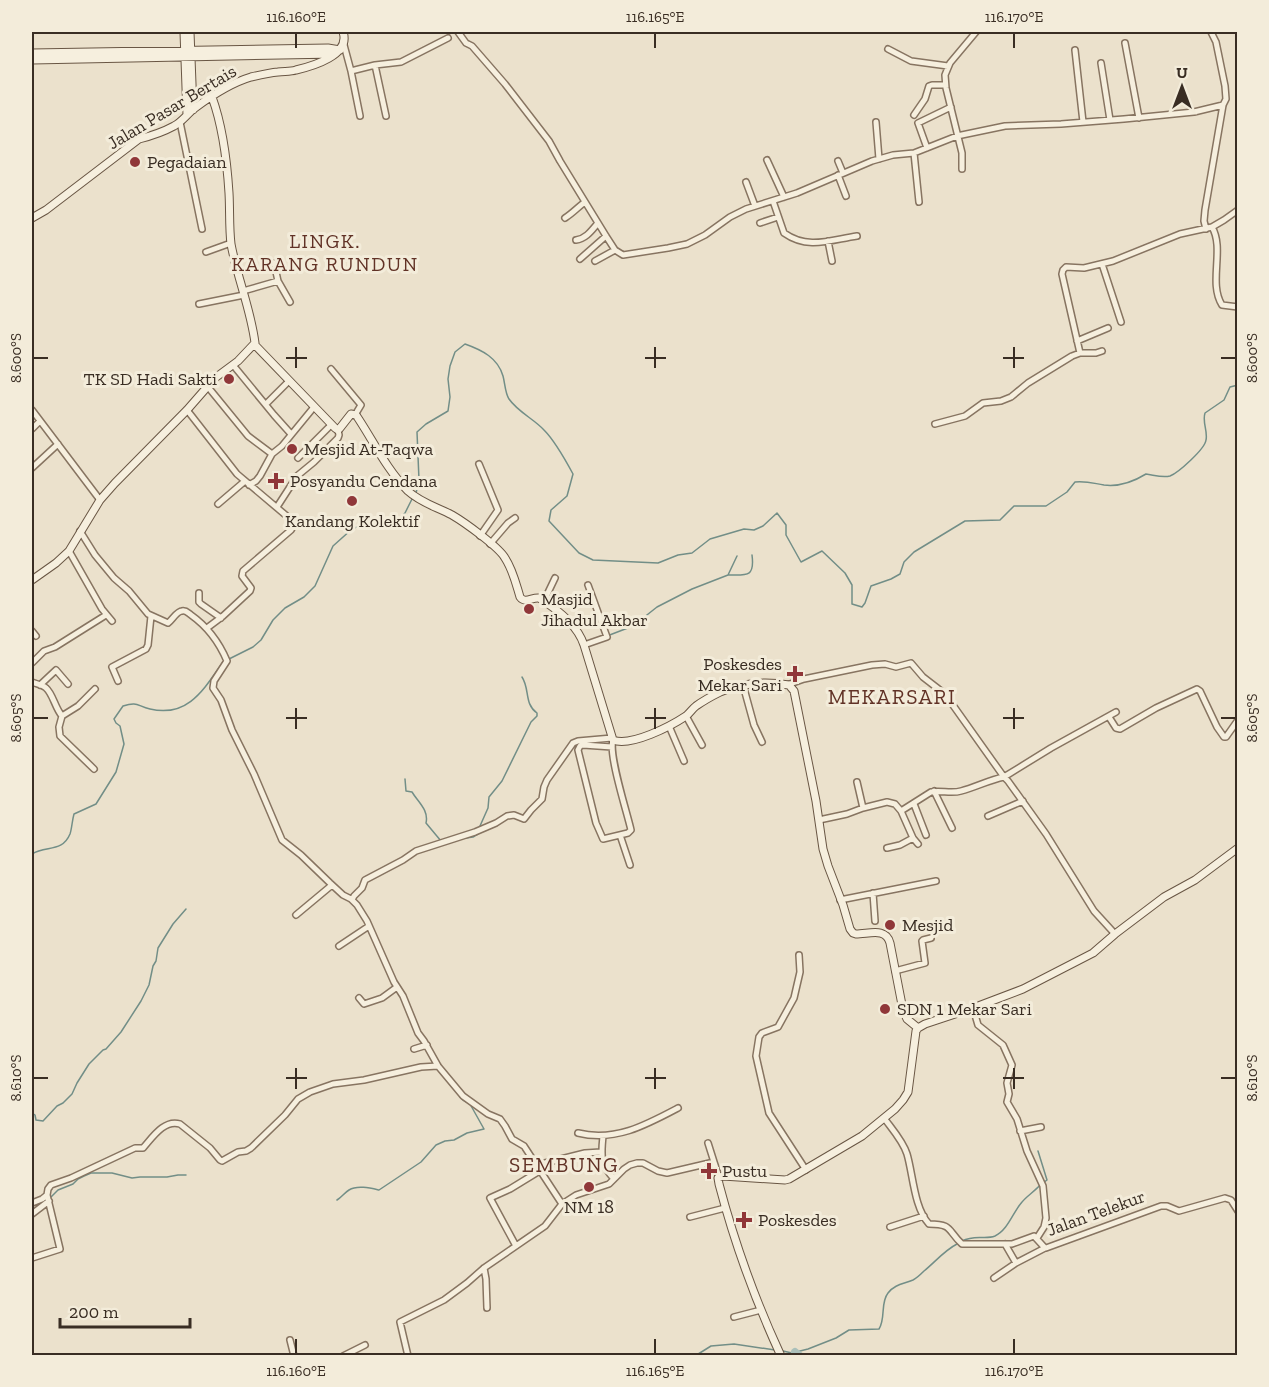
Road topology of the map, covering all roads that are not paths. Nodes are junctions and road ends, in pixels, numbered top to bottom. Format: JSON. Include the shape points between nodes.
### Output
{"nodes":[{"id":1,"x":184,"y":32,"type":"edge"},
{"id":2,"x":190,"y":32,"type":"edge"},
{"id":3,"x":344,"y":32,"type":"edge"},
{"id":4,"x":458,"y":32,"type":"edge"},
{"id":5,"x":976,"y":32,"type":"edge"},
{"id":6,"x":1211,"y":32,"type":"edge"},
{"id":7,"x":448,"y":38,"type":"dead end"},
{"id":8,"x":1125,"y":44,"type":"dead end"},
{"id":9,"x":888,"y":49,"type":"dead end"},
{"id":10,"x":340,"y":50,"type":"junction"},
{"id":11,"x":1076,"y":50,"type":"dead end"},
{"id":12,"x":32,"y":53,"type":"edge"},
{"id":13,"x":187,"y":54,"type":"junction"},
{"id":14,"x":32,"y":60,"type":"edge"},
{"id":15,"x":1101,"y":63,"type":"dead end"},
{"id":16,"x":375,"y":65,"type":"junction"},
{"id":17,"x":948,"y":66,"type":"junction"},
{"id":18,"x":351,"y":71,"type":"junction"},
{"id":19,"x":945,"y":85,"type":"junction"},
{"id":20,"x":212,"y":97,"type":"junction"},
{"id":21,"x":1223,"y":105,"type":"junction"},
{"id":22,"x":951,"y":107,"type":"junction"},
{"id":23,"x":190,"y":112,"type":"junction"},
{"id":24,"x":360,"y":116,"type":"dead end"},
{"id":25,"x":386,"y":116,"type":"dead end"},
{"id":26,"x":914,"y":116,"type":"dead end"},
{"id":27,"x":1139,"y":118,"type":"junction"},
{"id":28,"x":1110,"y":120,"type":"junction"},
{"id":29,"x":180,"y":122,"type":"junction"},
{"id":30,"x":876,"y":122,"type":"dead end"},
{"id":31,"x":1083,"y":122,"type":"junction"},
{"id":32,"x":957,"y":136,"type":"junction"},
{"id":33,"x":927,"y":148,"type":"junction"},
{"id":34,"x":915,"y":153,"type":"junction"},
{"id":35,"x":879,"y":159,"type":"junction"},
{"id":36,"x":767,"y":160,"type":"dead end"},
{"id":37,"x":838,"y":161,"type":"dead end"},
{"id":38,"x":962,"y":169,"type":"dead end"},
{"id":39,"x":840,"y":174,"type":"junction"},
{"id":40,"x":746,"y":182,"type":"dead end"},
{"id":41,"x":846,"y":196,"type":"dead end"},
{"id":42,"x":784,"y":197,"type":"junction"},
{"id":43,"x":773,"y":201,"type":"junction"},
{"id":44,"x":585,"y":202,"type":"junction"},
{"id":45,"x":919,"y":202,"type":"dead end"},
{"id":46,"x":755,"y":206,"type":"junction"},
{"id":47,"x":1238,"y":210,"type":"edge"},
{"id":48,"x":778,"y":217,"type":"junction"},
{"id":49,"x":32,"y":218,"type":"edge"},
{"id":50,"x":565,"y":218,"type":"dead end"},
{"id":51,"x":598,"y":223,"type":"junction"},
{"id":52,"x":760,"y":223,"type":"dead end"},
{"id":53,"x":1209,"y":228,"type":"junction"},
{"id":54,"x":202,"y":229,"type":"dead end"},
{"id":55,"x":606,"y":236,"type":"junction"},
{"id":56,"x":857,"y":236,"type":"dead end"},
{"id":57,"x":576,"y":240,"type":"dead end"},
{"id":58,"x":828,"y":241,"type":"junction"},
{"id":59,"x":231,"y":243,"type":"junction"},
{"id":60,"x":615,"y":250,"type":"junction"},
{"id":61,"x":206,"y":252,"type":"dead end"},
{"id":62,"x":580,"y":259,"type":"dead end"},
{"id":63,"x":595,"y":261,"type":"dead end"},
{"id":64,"x":832,"y":261,"type":"dead end"},
{"id":65,"x":274,"y":263,"type":"dead end"},
{"id":66,"x":1101,"y":264,"type":"junction"},
{"id":67,"x":278,"y":281,"type":"junction"},
{"id":68,"x":243,"y":293,"type":"junction"},
{"id":69,"x":290,"y":302,"type":"dead end"},
{"id":70,"x":199,"y":304,"type":"dead end"},
{"id":71,"x":1238,"y":307,"type":"edge"},
{"id":72,"x":1121,"y":322,"type":"dead end"},
{"id":73,"x":1108,"y":328,"type":"dead end"},
{"id":74,"x":1077,"y":342,"type":"junction"},
{"id":75,"x":254,"y":344,"type":"junction"},
{"id":76,"x":1102,"y":351,"type":"dead end"},
{"id":77,"x":1080,"y":353,"type":"junction"},
{"id":78,"x":233,"y":365,"type":"junction"},
{"id":79,"x":332,"y":369,"type":"dead end"},
{"id":80,"x":289,"y":381,"type":"junction"},
{"id":81,"x":208,"y":387,"type":"junction"},
{"id":82,"x":266,"y":404,"type":"junction"},
{"id":83,"x":314,"y":407,"type":"junction"},
{"id":84,"x":32,"y":410,"type":"edge"},
{"id":85,"x":187,"y":410,"type":"junction"},
{"id":86,"x":356,"y":414,"type":"junction"},
{"id":87,"x":40,"y":421,"type":"junction"},
{"id":88,"x":935,"y":424,"type":"dead end"},
{"id":89,"x":335,"y":428,"type":"junction"},
{"id":90,"x":32,"y":429,"type":"edge"},
{"id":91,"x":291,"y":434,"type":"junction"},
{"id":92,"x":58,"y":444,"type":"junction"},
{"id":93,"x":272,"y":454,"type":"junction"},
{"id":94,"x":298,"y":458,"type":"dead end"},
{"id":95,"x":479,"y":464,"type":"dead end"},
{"id":96,"x":32,"y":468,"type":"edge"},
{"id":97,"x":247,"y":483,"type":"junction"},
{"id":98,"x":100,"y":500,"type":"junction"},
{"id":99,"x":218,"y":504,"type":"dead end"},
{"id":100,"x":277,"y":507,"type":"junction"},
{"id":101,"x":515,"y":518,"type":"dead end"},
{"id":102,"x":80,"y":531,"type":"junction"},
{"id":103,"x":480,"y":536,"type":"junction"},
{"id":104,"x":490,"y":544,"type":"junction"},
{"id":105,"x":69,"y":551,"type":"junction"},
{"id":106,"x":555,"y":578,"type":"dead end"},
{"id":107,"x":32,"y":580,"type":"edge"},
{"id":108,"x":588,"y":585,"type":"dead end"},
{"id":109,"x":199,"y":593,"type":"dead end"},
{"id":110,"x":544,"y":601,"type":"junction"},
{"id":111,"x":106,"y":615,"type":"junction"},
{"id":112,"x":150,"y":616,"type":"junction"},
{"id":113,"x":221,"y":618,"type":"junction"},
{"id":114,"x":112,"y":621,"type":"dead end"},
{"id":115,"x":207,"y":628,"type":"junction"},
{"id":116,"x":584,"y":645,"type":"junction"},
{"id":117,"x":32,"y":663,"type":"edge"},
{"id":118,"x":59,"y":664,"type":"dead end"},
{"id":119,"x":56,"y":670,"type":"junction"},
{"id":120,"x":118,"y":681,"type":"dead end"},
{"id":121,"x":32,"y":682,"type":"edge"},
{"id":122,"x":68,"y":684,"type":"dead end"},
{"id":123,"x":40,"y":685,"type":"junction"},
{"id":124,"x":787,"y":685,"type":"junction"},
{"id":125,"x":743,"y":686,"type":"junction"},
{"id":126,"x":95,"y":689,"type":"dead end"},
{"id":127,"x":1116,"y":712,"type":"dead end"},
{"id":128,"x":62,"y":716,"type":"junction"},
{"id":129,"x":686,"y":716,"type":"junction"},
{"id":130,"x":1109,"y":717,"type":"junction"},
{"id":131,"x":1238,"y":720,"type":"edge"},
{"id":132,"x":669,"y":726,"type":"junction"},
{"id":133,"x":612,"y":742,"type":"junction"},
{"id":134,"x":762,"y":742,"type":"dead end"},
{"id":135,"x":702,"y":745,"type":"dead end"},
{"id":136,"x":684,"y":761,"type":"dead end"},
{"id":137,"x":94,"y":769,"type":"dead end"},
{"id":138,"x":1004,"y":777,"type":"junction"},
{"id":139,"x":857,"y":782,"type":"dead end"},
{"id":140,"x":934,"y":791,"type":"junction"},
{"id":141,"x":1023,"y":801,"type":"junction"},
{"id":142,"x":914,"y":804,"type":"junction"},
{"id":143,"x":863,"y":808,"type":"junction"},
{"id":144,"x":901,"y":811,"type":"junction"},
{"id":145,"x":988,"y":816,"type":"dead end"},
{"id":146,"x":819,"y":820,"type":"junction"},
{"id":147,"x":952,"y":828,"type":"dead end"},
{"id":148,"x":620,"y":835,"type":"junction"},
{"id":149,"x":926,"y":835,"type":"dead end"},
{"id":150,"x":913,"y":838,"type":"junction"},
{"id":151,"x":918,"y":844,"type":"dead end"},
{"id":152,"x":887,"y":848,"type":"dead end"},
{"id":153,"x":1238,"y":848,"type":"edge"},
{"id":154,"x":630,"y":865,"type":"dead end"},
{"id":155,"x":936,"y":881,"type":"dead end"},
{"id":156,"x":332,"y":885,"type":"junction"},
{"id":157,"x":873,"y":893,"type":"junction"},
{"id":158,"x":352,"y":900,"type":"junction"},
{"id":159,"x":840,"y":900,"type":"junction"},
{"id":160,"x":296,"y":915,"type":"dead end"},
{"id":161,"x":875,"y":921,"type":"dead end"},
{"id":162,"x":369,"y":926,"type":"junction"},
{"id":163,"x":1114,"y":934,"type":"junction"},
{"id":164,"x":931,"y":938,"type":"dead end"},
{"id":165,"x":339,"y":946,"type":"dead end"},
{"id":166,"x":799,"y":955,"type":"dead end"},
{"id":167,"x":896,"y":971,"type":"junction"},
{"id":168,"x":398,"y":987,"type":"junction"},
{"id":169,"x":359,"y":998,"type":"dead end"},
{"id":170,"x":974,"y":1008,"type":"junction"},
{"id":171,"x":918,"y":1028,"type":"junction"},
{"id":172,"x":427,"y":1045,"type":"junction"},
{"id":173,"x":414,"y":1049,"type":"dead end"},
{"id":174,"x":438,"y":1066,"type":"junction"},
{"id":175,"x":678,"y":1108,"type":"dead end"},
{"id":176,"x":884,"y":1118,"type":"junction"},
{"id":177,"x":1041,"y":1127,"type":"dead end"},
{"id":178,"x":1020,"y":1131,"type":"junction"},
{"id":179,"x":578,"y":1133,"type":"dead end"},
{"id":180,"x":603,"y":1136,"type":"junction"},
{"id":181,"x":708,"y":1143,"type":"dead end"},
{"id":182,"x":601,"y":1152,"type":"junction"},
{"id":183,"x":714,"y":1162,"type":"junction"},
{"id":184,"x":539,"y":1167,"type":"junction"},
{"id":185,"x":806,"y":1170,"type":"junction"},
{"id":186,"x":719,"y":1177,"type":"junction"},
{"id":187,"x":614,"y":1179,"type":"junction"},
{"id":188,"x":48,"y":1198,"type":"junction"},
{"id":189,"x":32,"y":1203,"type":"edge"},
{"id":190,"x":562,"y":1204,"type":"junction"},
{"id":191,"x":725,"y":1208,"type":"junction"},
{"id":192,"x":1238,"y":1211,"type":"edge"},
{"id":193,"x":32,"y":1214,"type":"edge"},
{"id":194,"x":924,"y":1216,"type":"junction"},
{"id":195,"x":690,"y":1217,"type":"dead end"},
{"id":196,"x":890,"y":1227,"type":"dead end"},
{"id":197,"x":1035,"y":1237,"type":"junction"},
{"id":198,"x":1005,"y":1244,"type":"junction"},
{"id":199,"x":516,"y":1246,"type":"junction"},
{"id":200,"x":1045,"y":1248,"type":"junction"},
{"id":201,"x":32,"y":1258,"type":"edge"},
{"id":202,"x":1016,"y":1263,"type":"junction"},
{"id":203,"x":484,"y":1268,"type":"junction"},
{"id":204,"x":994,"y":1278,"type":"dead end"},
{"id":205,"x":487,"y":1308,"type":"dead end"},
{"id":206,"x":761,"y":1310,"type":"junction"},
{"id":207,"x":734,"y":1317,"type":"dead end"},
{"id":208,"x":290,"y":1340,"type":"dead end"},
{"id":209,"x":365,"y":1345,"type":"dead end"},
{"id":210,"x":780,"y":1353,"type":"edge"},
{"id":211,"x":294,"y":1356,"type":"edge"},
{"id":212,"x":343,"y":1356,"type":"edge"},
{"id":213,"x":408,"y":1356,"type":"edge"}],
"edges":[{"from":1,"to":13,"type":"street"},
{"from":2,"to":13,"type":"street"},
{"from":3,"to":10,"type":"street"},
{"from":4,"to":44,"type":"street","via":[[549,141]]},
{"from":5,"to":17,"type":"street"},
{"from":6,"to":21,"type":"street","via":[[1225,86]]},
{"from":7,"to":16,"type":"street","via":[[401,62]]},
{"from":8,"to":27,"type":"street"},
{"from":9,"to":17,"type":"street","via":[[911,61]]},
{"from":10,"to":13,"type":"street"},
{"from":10,"to":18,"type":"street"},
{"from":10,"to":20,"type":"street","name":"Jalan Pasar Bertais","via":[[297,70],[246,79]]},
{"from":11,"to":31,"type":"street"},
{"from":12,"to":13,"type":"street"},
{"from":13,"to":14,"type":"street"},
{"from":13,"to":23,"type":"street"},
{"from":15,"to":28,"type":"street"},
{"from":16,"to":18,"type":"street"},
{"from":16,"to":25,"type":"street"},
{"from":17,"to":19,"type":"street"},
{"from":18,"to":24,"type":"street"},
{"from":19,"to":22,"type":"street"},
{"from":19,"to":26,"type":"street","via":[[929,86]]},
{"from":20,"to":23,"type":"street","name":"Jalan Pasar Bertais"},
{"from":20,"to":59,"type":"street","via":[[222,132]]},
{"from":21,"to":27,"type":"street"},
{"from":21,"to":53,"type":"street","via":[[1204,219]]},
{"from":22,"to":32,"type":"street"},
{"from":22,"to":33,"type":"street","via":[[918,123]]},
{"from":23,"to":29,"type":"street","name":"Jalan Pasar Bertais"},
{"from":27,"to":28,"type":"street"},
{"from":28,"to":31,"type":"street"},
{"from":29,"to":49,"type":"street","name":"Jalan Pasar Bertais","via":[[139,139]]},
{"from":29,"to":54,"type":"street"},
{"from":30,"to":35,"type":"street"},
{"from":31,"to":32,"type":"street","via":[[1005,126]]},
{"from":32,"to":33,"type":"street"},
{"from":32,"to":38,"type":"street"},
{"from":33,"to":34,"type":"street"},
{"from":34,"to":35,"type":"street"},
{"from":34,"to":45,"type":"street"},
{"from":35,"to":39,"type":"street"},
{"from":36,"to":42,"type":"street"},
{"from":37,"to":39,"type":"street"},
{"from":39,"to":41,"type":"street"},
{"from":39,"to":42,"type":"street"},
{"from":40,"to":46,"type":"street"},
{"from":42,"to":43,"type":"street"},
{"from":43,"to":46,"type":"street"},
{"from":43,"to":48,"type":"street"},
{"from":44,"to":50,"type":"street"},
{"from":44,"to":51,"type":"street"},
{"from":46,"to":60,"type":"street","via":[[738,212],[687,244],[626,254]]},
{"from":47,"to":53,"type":"street"},
{"from":48,"to":52,"type":"street"},
{"from":48,"to":58,"type":"street","via":[[784,233],[790,237],[804,243]]},
{"from":51,"to":55,"type":"street"},
{"from":51,"to":57,"type":"street","via":[[585,237]]},
{"from":53,"to":66,"type":"street","via":[[1180,234]]},
{"from":53,"to":71,"type":"street","via":[[1216,238],[1218,298],[1222,305]]},
{"from":55,"to":60,"type":"street"},
{"from":55,"to":62,"type":"street"},
{"from":56,"to":58,"type":"street"},
{"from":58,"to":64,"type":"street"},
{"from":59,"to":61,"type":"street"},
{"from":59,"to":68,"type":"street"},
{"from":60,"to":63,"type":"street"},
{"from":65,"to":67,"type":"street"},
{"from":66,"to":72,"type":"street"},
{"from":66,"to":74,"type":"street","via":[[1069,266],[1063,272]]},
{"from":67,"to":68,"type":"street"},
{"from":67,"to":69,"type":"street"},
{"from":68,"to":70,"type":"street"},
{"from":68,"to":75,"type":"street"},
{"from":73,"to":74,"type":"street"},
{"from":74,"to":77,"type":"street"},
{"from":75,"to":78,"type":"street"},
{"from":75,"to":80,"type":"street"},
{"from":76,"to":77,"type":"street"},
{"from":77,"to":88,"type":"street","via":[[1011,397],[983,403],[966,416]]},
{"from":78,"to":81,"type":"street"},
{"from":78,"to":82,"type":"street"},
{"from":79,"to":86,"type":"street","via":[[362,405]]},
{"from":80,"to":82,"type":"street"},
{"from":80,"to":83,"type":"street"},
{"from":81,"to":85,"type":"street"},
{"from":81,"to":93,"type":"street","via":[[248,436]]},
{"from":82,"to":91,"type":"street"},
{"from":83,"to":89,"type":"street"},
{"from":83,"to":91,"type":"street"},
{"from":84,"to":87,"type":"street"},
{"from":85,"to":97,"type":"street"},
{"from":85,"to":98,"type":"street"},
{"from":86,"to":89,"type":"street"},
{"from":86,"to":103,"type":"street","via":[[408,491]]},
{"from":87,"to":90,"type":"street"},
{"from":87,"to":92,"type":"street"},
{"from":89,"to":94,"type":"street"},
{"from":89,"to":100,"type":"street","via":[[338,438],[297,476]]},
{"from":91,"to":93,"type":"street"},
{"from":92,"to":96,"type":"street"},
{"from":92,"to":98,"type":"street"},
{"from":93,"to":97,"type":"street","via":[[256,481]]},
{"from":95,"to":103,"type":"street","via":[[498,510]]},
{"from":97,"to":99,"type":"street"},
{"from":97,"to":100,"type":"street"},
{"from":98,"to":102,"type":"street"},
{"from":100,"to":113,"type":"street","via":[[295,523],[293,527],[243,570],[250,591]]},
{"from":101,"to":104,"type":"street"},
{"from":102,"to":105,"type":"street"},
{"from":102,"to":112,"type":"street","via":[[99,560]]},
{"from":103,"to":104,"type":"street"},
{"from":104,"to":110,"type":"street","via":[[509,564],[521,598]]},
{"from":105,"to":107,"type":"street"},
{"from":105,"to":111,"type":"street"},
{"from":106,"to":110,"type":"street"},
{"from":108,"to":116,"type":"street","via":[[607,635]]},
{"from":109,"to":113,"type":"street","via":[[199,602]]},
{"from":110,"to":116,"type":"street","via":[[573,625]]},
{"from":111,"to":114,"type":"street"},
{"from":111,"to":117,"type":"street","via":[[44,651]]},
{"from":112,"to":115,"type":"street","via":[[168,623],[183,611]]},
{"from":112,"to":120,"type":"street","via":[[146,649],[112,667]]},
{"from":113,"to":115,"type":"street"},
{"from":115,"to":156,"type":"street","via":[[226,658],[213,688],[276,828],[283,842]]},
{"from":116,"to":133,"type":"street"},
{"from":118,"to":119,"type":"street"},
{"from":119,"to":122,"type":"street"},
{"from":119,"to":123,"type":"street"},
{"from":121,"to":123,"type":"street"},
{"from":123,"to":128,"type":"street","via":[[47,689]]},
{"from":124,"to":125,"type":"street"},
{"from":124,"to":138,"type":"street","via":[[872,665],[896,667],[911,663],[945,694]]},
{"from":124,"to":146,"type":"street","via":[[796,695]]},
{"from":125,"to":129,"type":"street","via":[[708,698]]},
{"from":125,"to":134,"type":"street"},
{"from":126,"to":128,"type":"street"},
{"from":127,"to":130,"type":"street"},
{"from":128,"to":137,"type":"street","via":[[60,736]]},
{"from":129,"to":132,"type":"street"},
{"from":129,"to":135,"type":"street"},
{"from":130,"to":131,"type":"street","via":[[1120,729],[1197,689],[1224,737]]},
{"from":130,"to":138,"type":"street"},
{"from":132,"to":133,"type":"street","via":[[630,741]]},
{"from":132,"to":136,"type":"street"},
{"from":133,"to":148,"type":"street","via":[[631,830]]},
{"from":133,"to":148,"type":"street","via":[[583,745],[578,750],[601,838]]},
{"from":133,"to":158,"type":"street","via":[[573,743],[547,780],[542,799],[524,819],[510,816],[416,851],[365,880]]},
{"from":138,"to":140,"type":"street","via":[[958,792]]},
{"from":138,"to":141,"type":"street"},
{"from":139,"to":143,"type":"street"},
{"from":140,"to":142,"type":"street"},
{"from":140,"to":147,"type":"street"},
{"from":141,"to":145,"type":"street"},
{"from":141,"to":163,"type":"street","via":[[1094,911]]},
{"from":142,"to":144,"type":"street"},
{"from":142,"to":149,"type":"street"},
{"from":143,"to":144,"type":"street","via":[[887,802]]},
{"from":143,"to":146,"type":"street"},
{"from":144,"to":150,"type":"street"},
{"from":146,"to":159,"type":"street","via":[[823,849]]},
{"from":148,"to":154,"type":"street"},
{"from":150,"to":151,"type":"street"},
{"from":150,"to":152,"type":"street"},
{"from":153,"to":163,"type":"street"},
{"from":155,"to":157,"type":"street"},
{"from":156,"to":158,"type":"street"},
{"from":156,"to":160,"type":"street"},
{"from":157,"to":159,"type":"street"},
{"from":157,"to":161,"type":"street"},
{"from":158,"to":162,"type":"street"},
{"from":159,"to":167,"type":"street","via":[[852,933],[888,936]]},
{"from":162,"to":165,"type":"street"},
{"from":162,"to":168,"type":"street"},
{"from":163,"to":170,"type":"street","via":[[1083,959]]},
{"from":164,"to":167,"type":"street","via":[[922,941],[925,963]]},
{"from":166,"to":185,"type":"street","via":[[794,998],[778,1027],[759,1037],[756,1056],[769,1113]]},
{"from":167,"to":171,"type":"street","via":[[904,1015]]},
{"from":168,"to":169,"type":"street","via":[[364,1004]]},
{"from":168,"to":172,"type":"street"},
{"from":170,"to":171,"type":"street"},
{"from":170,"to":178,"type":"street","via":[[978,1024],[1003,1045],[1011,1063],[1007,1102]]},
{"from":171,"to":176,"type":"street","via":[[908,1092]]},
{"from":172,"to":173,"type":"street"},
{"from":172,"to":174,"type":"street"},
{"from":174,"to":184,"type":"street","via":[[463,1096],[502,1121],[512,1139],[524,1146]]},
{"from":174,"to":188,"type":"street","via":[[333,1084],[310,1092],[298,1099],[251,1148],[222,1161],[180,1124],[170,1123],[143,1148],[51,1185]]},
{"from":175,"to":180,"type":"street","via":[[633,1131]]},
{"from":176,"to":185,"type":"street"},
{"from":176,"to":194,"type":"street","via":[[907,1153]]},
{"from":177,"to":178,"type":"street"},
{"from":178,"to":197,"type":"street","via":[[1042,1186],[1046,1218]]},
{"from":179,"to":180,"type":"street"},
{"from":180,"to":182,"type":"street"},
{"from":181,"to":183,"type":"street"},
{"from":182,"to":184,"type":"street"},
{"from":182,"to":187,"type":"street","via":[[605,1168]]},
{"from":183,"to":186,"type":"street"},
{"from":183,"to":187,"type":"street","via":[[667,1173],[637,1163]]},
{"from":184,"to":190,"type":"street"},
{"from":184,"to":199,"type":"street","via":[[510,1190],[490,1198]]},
{"from":185,"to":186,"type":"street","via":[[784,1180]]},
{"from":186,"to":191,"type":"street"},
{"from":187,"to":190,"type":"street"},
{"from":188,"to":189,"type":"street"},
{"from":188,"to":193,"type":"street"},
{"from":188,"to":201,"type":"street","via":[[60,1249]]},
{"from":190,"to":199,"type":"street","via":[[545,1226]]},
{"from":191,"to":195,"type":"street"},
{"from":191,"to":206,"type":"street"},
{"from":192,"to":200,"type":"street","name":"Jalan Telekur","via":[[1227,1198],[1179,1211],[1161,1206]]},
{"from":194,"to":196,"type":"street"},
{"from":194,"to":198,"type":"street","via":[[930,1224],[948,1227],[960,1242]]},
{"from":197,"to":198,"type":"street"},
{"from":197,"to":200,"type":"street","name":"Jalan Telekur"},
{"from":198,"to":202,"type":"street"},
{"from":199,"to":203,"type":"street"},
{"from":200,"to":202,"type":"street"},
{"from":202,"to":204,"type":"street"},
{"from":203,"to":205,"type":"street"},
{"from":203,"to":213,"type":"street","via":[[444,1300],[400,1322]]},
{"from":206,"to":207,"type":"street"},
{"from":206,"to":210,"type":"street"},
{"from":208,"to":211,"type":"street"},
{"from":209,"to":212,"type":"street"}]}
